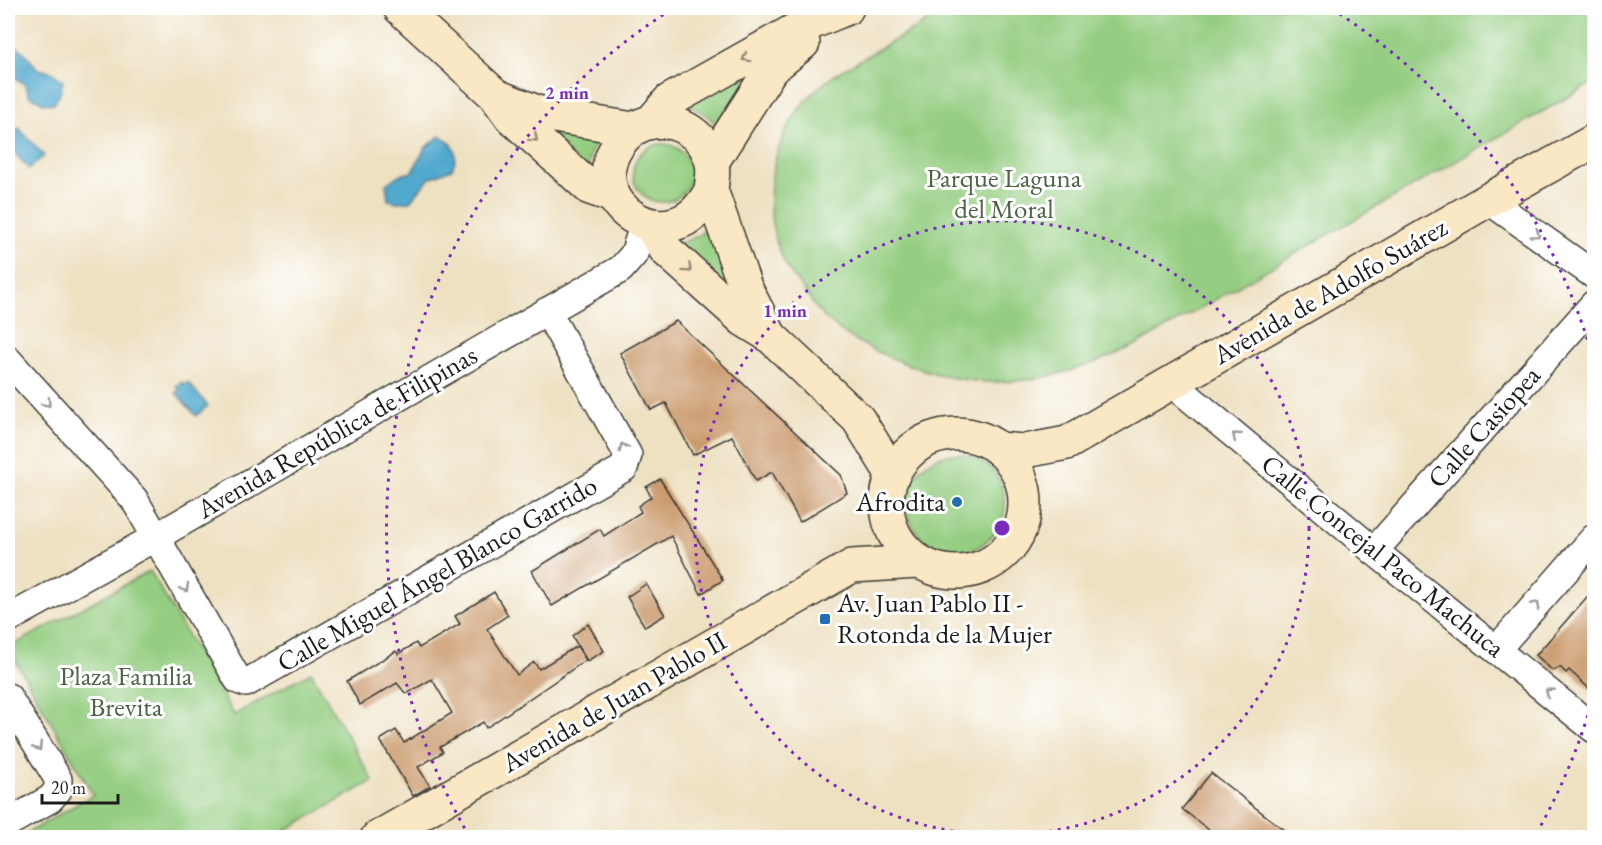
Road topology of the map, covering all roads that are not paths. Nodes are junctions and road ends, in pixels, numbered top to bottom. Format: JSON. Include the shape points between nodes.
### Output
{"nodes":[{"id":1,"x":400,"y":8,"type":"edge"},
{"id":2,"x":841,"y":11,"type":"edge"},
{"id":3,"x":495,"y":95,"type":"junction"},
{"id":4,"x":642,"y":126,"type":"junction"},
{"id":5,"x":1594,"y":141,"type":"edge"},
{"id":6,"x":711,"y":176,"type":"junction"},
{"id":7,"x":614,"y":196,"type":"junction"},
{"id":8,"x":1488,"y":200,"type":"junction"},
{"id":9,"x":647,"y":224,"type":"junction"},
{"id":10,"x":1594,"y":275,"type":"edge"},
{"id":11,"x":1594,"y":304,"type":"edge"},
{"id":12,"x":547,"y":311,"type":"junction"},
{"id":13,"x":770,"y":336,"type":"junction"},
{"id":14,"x":8,"y":360,"type":"edge"},
{"id":15,"x":1172,"y":383,"type":"junction"},
{"id":16,"x":858,"y":419,"type":"junction"},
{"id":17,"x":921,"y":443,"type":"junction"},
{"id":18,"x":1067,"y":443,"type":"junction"},
{"id":19,"x":999,"y":449,"type":"junction"},
{"id":20,"x":893,"y":475,"type":"junction"},
{"id":21,"x":1025,"y":495,"type":"junction"},
{"id":22,"x":888,"y":518,"type":"junction"},
{"id":23,"x":156,"y":537,"type":"junction"},
{"id":24,"x":1594,"y":538,"type":"edge"},
{"id":25,"x":1374,"y":551,"type":"junction"},
{"id":26,"x":918,"y":562,"type":"junction"},
{"id":27,"x":852,"y":566,"type":"junction"},
{"id":28,"x":8,"y":620,"type":"edge"},
{"id":29,"x":1497,"y":649,"type":"junction"},
{"id":30,"x":8,"y":697,"type":"edge"},
{"id":31,"x":1594,"y":729,"type":"edge"},
{"id":32,"x":8,"y":823,"type":"edge"},
{"id":33,"x":376,"y":837,"type":"edge"}],
"edges":[{"from":1,"to":3,"type":"street"},
{"from":2,"to":4,"type":"street","one_way":true,"via":[[800,28],[669,101]]},
{"from":2,"to":6,"type":"street","via":[[771,69]]},
{"from":3,"to":4,"type":"street","via":[[542,114]]},
{"from":3,"to":7,"type":"street","one_way":true,"via":[[511,117],[590,188]]},
{"from":4,"to":6,"type":"street","via":[[667,122],[696,135],[706,147]]},
{"from":4,"to":7,"type":"street","via":[[622,139],[614,152],[609,166]]},
{"from":5,"to":8,"type":"street","name":"Avenida de Adolfo Suárez"},
{"from":6,"to":9,"type":"street","via":[[704,204],[693,215],[665,226]]},
{"from":6,"to":13,"type":"street","via":[[745,287]]},
{"from":7,"to":9,"type":"street","via":[[631,217]]},
{"from":8,"to":10,"type":"street","one_way":true},
{"from":8,"to":15,"type":"street","name":"Avenida de Adolfo Suárez"},
{"from":9,"to":12,"type":"street","name":"Avenida República de Filipinas","via":[[634,254],[621,269]]},
{"from":9,"to":13,"type":"street","one_way":true,"via":[[666,250],[744,320]]},
{"from":11,"to":25,"type":"street","name":"Calle Casiopea"},
{"from":12,"to":23,"type":"street","name":"Avenida República de Filipinas"},
{"from":23,"to":12,"type":"street","name":"Calle Miguel Ángel Blanco Garrido","one_way":true,"via":[[238,680],[246,683],[624,468],[628,455]]},
{"from":13,"to":16,"type":"street"},
{"from":14,"to":23,"type":"street","one_way":true,"via":[[134,499]]},
{"from":15,"to":18,"type":"street","name":"Avenida de Adolfo Suárez"},
{"from":25,"to":15,"type":"street","name":"Calle Concejal Paco Machuca","one_way":true},
{"from":16,"to":17,"type":"street","via":[[889,435]]},
{"from":16,"to":20,"type":"street"},
{"from":17,"to":19,"type":"street","via":[[940,435],[961,434],[981,438]]},
{"from":17,"to":20,"type":"street","via":[[904,457]]},
{"from":18,"to":19,"type":"street","name":"Avenida de Adolfo Suárez","via":[[1025,451]]},
{"from":18,"to":21,"type":"street","name":"Avenida de Adolfo Suárez"},
{"from":19,"to":21,"type":"street","via":[[1012,462]]},
{"from":20,"to":22,"type":"street","via":[[887,496]]},
{"from":21,"to":26,"type":"street","via":[[1018,533],[993,562],[975,571],[955,573]]},
{"from":22,"to":26,"type":"street","via":[[904,550]]},
{"from":22,"to":27,"type":"street","name":"Avenida de Juan Pablo II","via":[[869,537]]},
{"from":23,"to":28,"type":"street","name":"Avenida República de Filipinas"},
{"from":29,"to":24,"type":"street","one_way":true},
{"from":25,"to":29,"type":"street","name":"Calle Concejal Paco Machuca"},
{"from":26,"to":27,"type":"street","name":"Avenida de Juan Pablo II"},
{"from":27,"to":33,"type":"street","name":"Avenida de Juan Pablo II"},
{"from":31,"to":29,"type":"street","name":"Calle Concejal Paco Machuca","one_way":true},
{"from":30,"to":32,"type":"street","one_way":true,"via":[[58,779],[58,790],[50,799]]}]}
